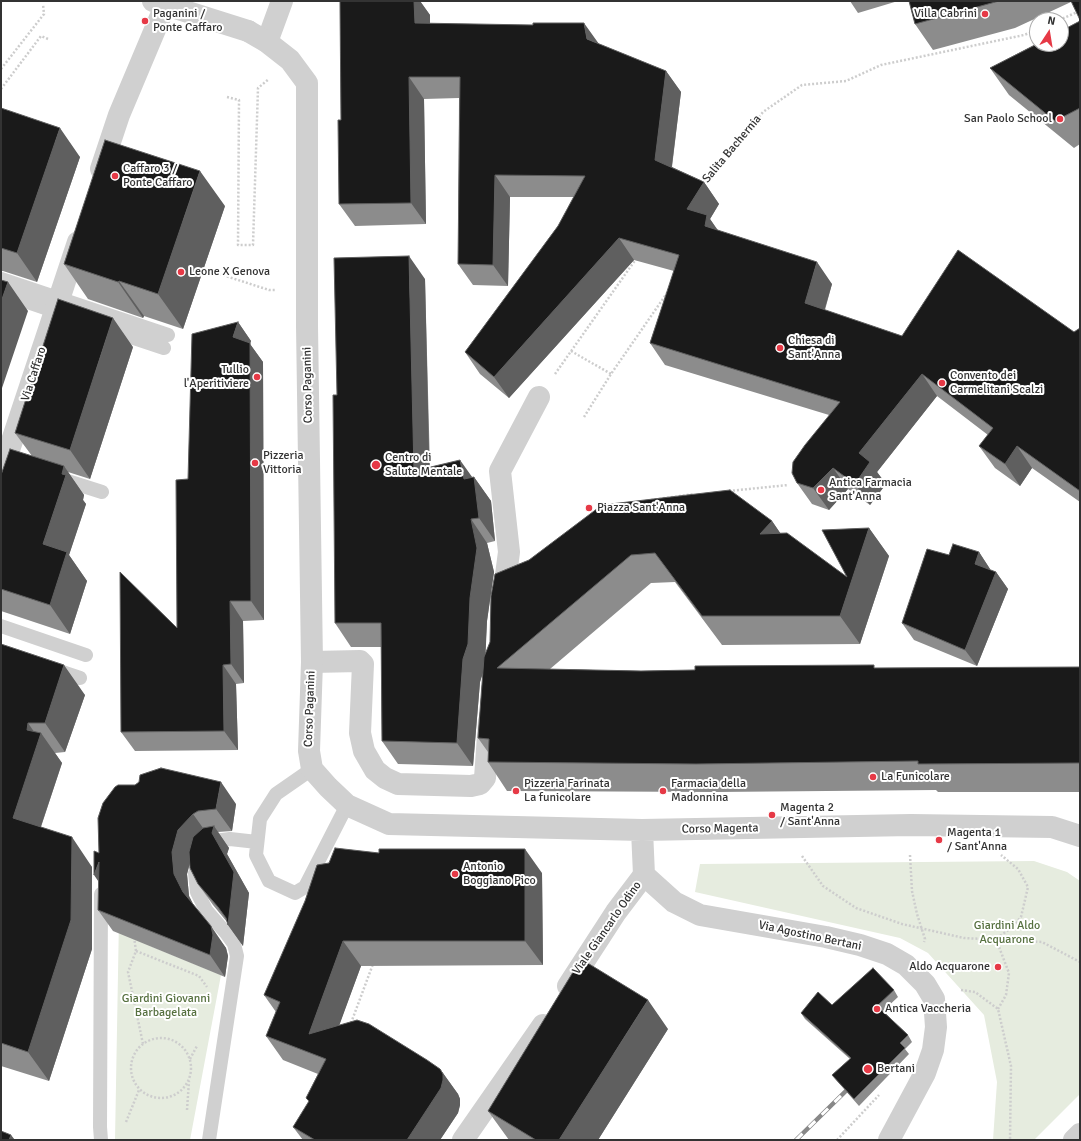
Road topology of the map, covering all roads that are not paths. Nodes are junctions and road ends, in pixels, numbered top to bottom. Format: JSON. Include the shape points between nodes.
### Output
{"nodes":[{"id":1,"x":153,"y":1,"type":"edge"},
{"id":2,"x":167,"y":1,"type":"edge"},
{"id":3,"x":282,"y":1,"type":"edge"},
{"id":4,"x":267,"y":42,"type":"junction"},
{"id":5,"x":96,"y":184,"type":"edge"},
{"id":6,"x":84,"y":222,"type":"edge"},
{"id":7,"x":1,"y":279,"type":"edge"},
{"id":8,"x":1,"y":293,"type":"edge"},
{"id":9,"x":57,"y":304,"type":"junction"},
{"id":10,"x":76,"y":318,"type":"edge"},
{"id":11,"x":91,"y":323,"type":"edge"},
{"id":12,"x":539,"y":397,"type":"road end"},
{"id":13,"x":7,"y":464,"type":"edge"},
{"id":14,"x":49,"y":475,"type":"edge"},
{"id":15,"x":102,"y":492,"type":"dead end"},
{"id":16,"x":501,"y":608,"type":"edge"},
{"id":17,"x":1,"y":626,"type":"edge"},
{"id":18,"x":86,"y":655,"type":"dead end"},
{"id":19,"x":312,"y":662,"type":"junction"},
{"id":20,"x":44,"y":666,"type":"edge"},
{"id":21,"x":80,"y":678,"type":"dead end"},
{"id":22,"x":490,"y":699,"type":"edge"},
{"id":23,"x":312,"y":770,"type":"junction"},
{"id":24,"x":347,"y":806,"type":"junction"},
{"id":25,"x":1052,"y":827,"type":"junction"},
{"id":26,"x":1080,"y":828,"type":"edge"},
{"id":27,"x":642,"y":830,"type":"junction"},
{"id":28,"x":1080,"y":836,"type":"edge"},
{"id":29,"x":257,"y":842,"type":"junction"},
{"id":30,"x":644,"y":875,"type":"junction"},
{"id":31,"x":101,"y":882,"type":"edge"},
{"id":32,"x":1080,"y":1134,"type":"edge"},
{"id":33,"x":101,"y":1140,"type":"edge"},
{"id":34,"x":209,"y":1140,"type":"edge"},
{"id":35,"x":463,"y":1140,"type":"edge"},
{"id":36,"x":889,"y":1140,"type":"edge"},
{"id":37,"x":1074,"y":1140,"type":"edge"}],
"edges":[{"from":1,"to":4,"type":"street","name":"Corso Paganini","bridge":true,"via":[[248,31]]},
{"from":2,"to":5,"type":"street","via":[[119,115]]},
{"from":3,"to":4,"type":"street"},
{"from":4,"to":19,"type":"street","name":"Corso Paganini","via":[[290,60],[307,82],[307,326]]},
{"from":6,"to":9,"type":"street","name":"Via Caffaro"},
{"from":7,"to":9,"type":"lane"},
{"from":8,"to":9,"type":"lane"},
{"from":9,"to":10,"type":"lane"},
{"from":9,"to":11,"type":"lane","via":[[166,342]]},
{"from":9,"to":13,"type":"street","name":"Via Caffaro"},
{"from":12,"to":16,"type":"street","via":[[500,471],[509,552]]},
{"from":14,"to":15,"type":"lane"},
{"from":17,"to":18,"type":"lane"},
{"from":19,"to":22,"type":"street","via":[[360,661],[360,733],[364,751],[375,770],[398,784],[480,784],[485,778]]},
{"from":19,"to":23,"type":"street","name":"Corso Paganini","via":[[309,751]]},
{"from":20,"to":21,"type":"lane"},
{"from":23,"to":24,"type":"street"},
{"from":23,"to":29,"type":"lane","via":[[276,794],[260,819]]},
{"from":24,"to":27,"type":"street","name":"Corso Magenta","via":[[389,824]]},
{"from":24,"to":29,"type":"lane","via":[[305,887],[294,894],[269,881],[256,855]]},
{"from":25,"to":26,"type":"street","name":"Corso Magenta"},
{"from":25,"to":27,"type":"street","name":"Corso Magenta","via":[[911,825]]},
{"from":25,"to":28,"type":"street","name":"Corso Magenta"},
{"from":27,"to":30,"type":"street"},
{"from":29,"to":34,"type":"lane","via":[[214,841],[201,854],[195,873],[197,892],[206,910],[234,944],[237,956]]},
{"from":30,"to":35,"type":"street","name":"Viale Giancarlo Odino","via":[[616,912],[547,1019]]},
{"from":30,"to":36,"type":"street","name":"Via Agostino Bertani","via":[[674,902],[700,915],[860,945],[887,954],[906,965],[925,984],[934,999],[936,1027],[933,1050],[925,1073]]},
{"from":31,"to":33,"type":"lane"},
{"from":32,"to":37,"type":"street"}]}
